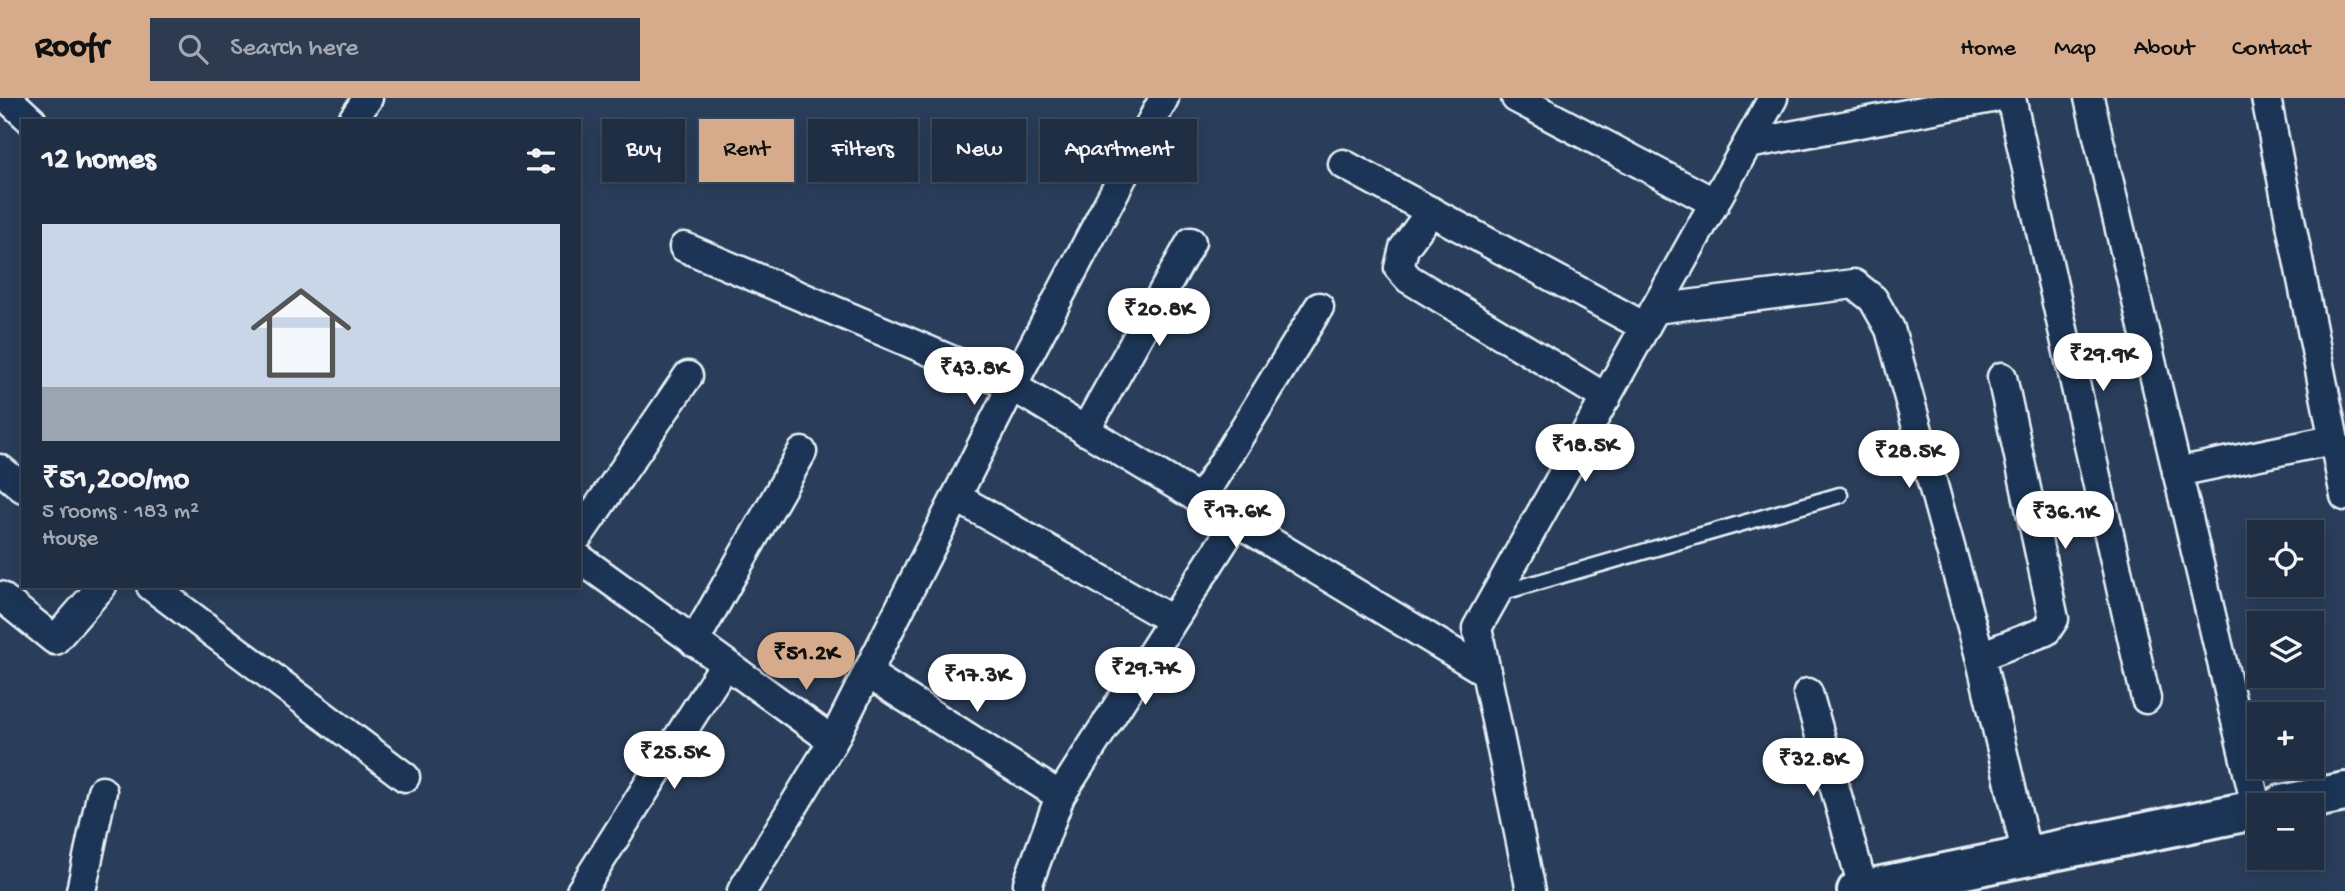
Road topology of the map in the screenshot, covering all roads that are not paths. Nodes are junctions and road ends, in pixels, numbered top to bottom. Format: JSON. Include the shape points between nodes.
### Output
{"nodes":[{"id":1,"x":7,"y":98,"type":"edge"},
{"id":2,"x":368,"y":98,"type":"edge"},
{"id":3,"x":1164,"y":98,"type":"edge"},
{"id":4,"x":1516,"y":98,"type":"edge"},
{"id":5,"x":1992,"y":98,"type":"edge"},
{"id":6,"x":2011,"y":98,"type":"edge"},
{"id":7,"x":2089,"y":98,"type":"edge"},
{"id":8,"x":2266,"y":98,"type":"edge"},
{"id":9,"x":1766,"y":100,"type":"edge"},
{"id":10,"x":30,"y":119,"type":"edge"},
{"id":11,"x":353,"y":119,"type":"edge"},
{"id":12,"x":1748,"y":144,"type":"junction"},
{"id":13,"x":1343,"y":164,"type":"dead end"},
{"id":14,"x":1715,"y":203,"type":"junction"},
{"id":15,"x":1431,"y":211,"type":"junction"},
{"id":16,"x":1191,"y":242,"type":"dead end"},
{"id":17,"x":684,"y":247,"type":"dead end"},
{"id":18,"x":1319,"y":307,"type":"dead end"},
{"id":19,"x":1650,"y":318,"type":"junction"},
{"id":20,"x":688,"y":376,"type":"dead end"},
{"id":21,"x":2002,"y":377,"type":"dead end"},
{"id":22,"x":1012,"y":386,"type":"junction"},
{"id":23,"x":1606,"y":398,"type":"junction"},
{"id":24,"x":1085,"y":430,"type":"junction"},
{"id":25,"x":2332,"y":440,"type":"junction"},
{"id":26,"x":802,"y":452,"type":"dead end"},
{"id":27,"x":0,"y":469,"type":"edge"},
{"id":28,"x":2178,"y":472,"type":"junction"},
{"id":29,"x":21,"y":486,"type":"edge"},
{"id":30,"x":1840,"y":495,"type":"dead end"},
{"id":31,"x":956,"y":496,"type":"junction"},
{"id":32,"x":2345,"y":496,"type":"edge"},
{"id":33,"x":1200,"y":500,"type":"junction"},
{"id":34,"x":1236,"y":522,"type":"junction"},
{"id":35,"x":581,"y":532,"type":"edge"},
{"id":36,"x":581,"y":559,"type":"edge"},
{"id":37,"x":100,"y":588,"type":"edge"},
{"id":38,"x":154,"y":588,"type":"edge"},
{"id":39,"x":1496,"y":594,"type":"junction"},
{"id":40,"x":0,"y":596,"type":"edge"},
{"id":41,"x":1172,"y":620,"type":"junction"},
{"id":42,"x":694,"y":642,"type":"junction"},
{"id":43,"x":1980,"y":656,"type":"junction"},
{"id":44,"x":725,"y":664,"type":"junction"},
{"id":45,"x":1486,"y":672,"type":"junction"},
{"id":46,"x":867,"y":673,"type":"junction"},
{"id":47,"x":1808,"y":693,"type":"dead end"},
{"id":48,"x":2146,"y":699,"type":"dead end"},
{"id":49,"x":833,"y":741,"type":"junction"},
{"id":50,"x":405,"y":777,"type":"dead end"},
{"id":51,"x":102,"y":791,"type":"dead end"},
{"id":52,"x":2345,"y":792,"type":"edge"},
{"id":53,"x":2262,"y":793,"type":"edge"},
{"id":54,"x":1060,"y":796,"type":"junction"},
{"id":55,"x":2324,"y":796,"type":"edge"},
{"id":56,"x":2247,"y":812,"type":"edge"},
{"id":57,"x":2027,"y":856,"type":"junction"},
{"id":58,"x":1862,"y":890,"type":"edge"},
{"id":59,"x":81,"y":891,"type":"edge"},
{"id":60,"x":581,"y":891,"type":"edge"},
{"id":61,"x":742,"y":891,"type":"edge"},
{"id":62,"x":1028,"y":891,"type":"edge"},
{"id":63,"x":1531,"y":891,"type":"edge"}],
"edges":[{"from":1,"to":10,"type":"street"},
{"from":2,"to":11,"type":"street"},
{"from":3,"to":22,"type":"street"},
{"from":4,"to":14,"type":"street"},
{"from":5,"to":12,"type":"street"},
{"from":6,"to":48,"type":"street"},
{"from":7,"to":28,"type":"street"},
{"from":8,"to":25,"type":"street"},
{"from":9,"to":12,"type":"street"},
{"from":12,"to":14,"type":"street"},
{"from":13,"to":15,"type":"street"},
{"from":14,"to":19,"type":"street"},
{"from":15,"to":19,"type":"street"},
{"from":15,"to":23,"type":"street","via":[[1405,248],[1399,268],[1409,279]]},
{"from":16,"to":24,"type":"street"},
{"from":17,"to":22,"type":"street"},
{"from":18,"to":33,"type":"street"},
{"from":19,"to":23,"type":"street"},
{"from":19,"to":43,"type":"street","via":[[1854,284],[1873,299],[1891,328]]},
{"from":20,"to":35,"type":"street"},
{"from":21,"to":43,"type":"street","via":[[2054,619],[2046,631]]},
{"from":22,"to":24,"type":"street"},
{"from":22,"to":31,"type":"street"},
{"from":23,"to":39,"type":"street"},
{"from":24,"to":33,"type":"street"},
{"from":25,"to":28,"type":"street"},
{"from":25,"to":32,"type":"street"},
{"from":26,"to":42,"type":"street"},
{"from":27,"to":29,"type":"street"},
{"from":28,"to":53,"type":"street"},
{"from":30,"to":39,"type":"lane"},
{"from":31,"to":41,"type":"street"},
{"from":31,"to":46,"type":"street"},
{"from":33,"to":34,"type":"street"},
{"from":34,"to":41,"type":"street"},
{"from":34,"to":45,"type":"street"},
{"from":36,"to":42,"type":"street"},
{"from":37,"to":40,"type":"street","via":[[55,640]]},
{"from":38,"to":50,"type":"street"},
{"from":39,"to":45,"type":"street","via":[[1476,628]]},
{"from":41,"to":54,"type":"street"},
{"from":42,"to":44,"type":"street"},
{"from":43,"to":57,"type":"street"},
{"from":44,"to":49,"type":"street"},
{"from":44,"to":60,"type":"street"},
{"from":45,"to":63,"type":"street"},
{"from":46,"to":49,"type":"street"},
{"from":46,"to":54,"type":"street"},
{"from":47,"to":58,"type":"street"},
{"from":49,"to":61,"type":"street"},
{"from":51,"to":59,"type":"street"},
{"from":52,"to":55,"type":"main road"},
{"from":54,"to":62,"type":"street"},
{"from":56,"to":57,"type":"main road"},
{"from":57,"to":58,"type":"main road"}]}
